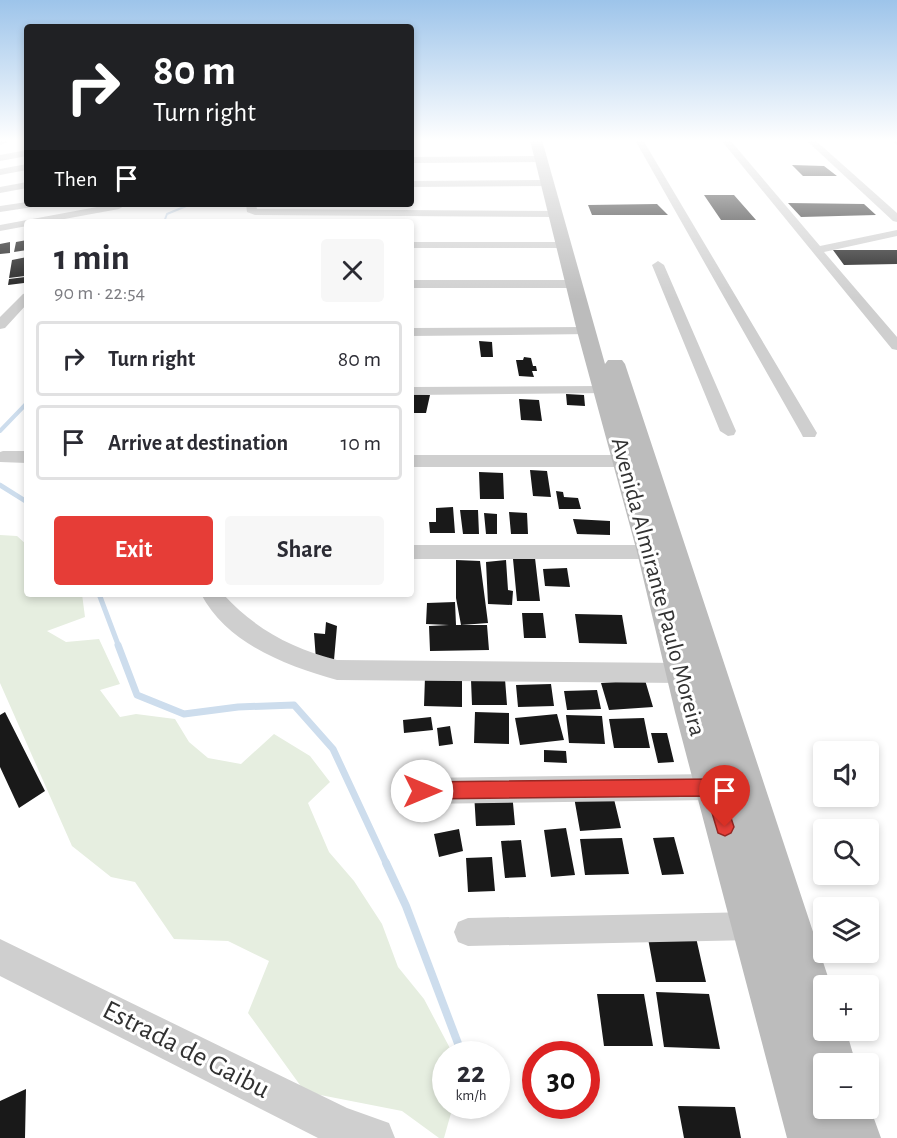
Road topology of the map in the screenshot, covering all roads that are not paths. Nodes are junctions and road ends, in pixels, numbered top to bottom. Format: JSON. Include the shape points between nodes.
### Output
{"nodes":[{"id":1,"x":549,"y":193,"type":"edge"},
{"id":2,"x":565,"y":193,"type":"edge"},
{"id":3,"x":670,"y":193,"type":"edge"},
{"id":4,"x":769,"y":193,"type":"edge"},
{"id":5,"x":868,"y":193,"type":"edge"},
{"id":6,"x":24,"y":205,"type":"edge"},
{"id":7,"x":110,"y":207,"type":"edge"},
{"id":8,"x":117,"y":207,"type":"edge"},
{"id":9,"x":251,"y":207,"type":"edge"},
{"id":10,"x":0,"y":209,"type":"edge"},
{"id":11,"x":555,"y":214,"type":"junction"},
{"id":12,"x":54,"y":219,"type":"edge"},
{"id":13,"x":105,"y":219,"type":"edge"},
{"id":14,"x":897,"y":219,"type":"edge"},
{"id":15,"x":24,"y":223,"type":"edge"},
{"id":16,"x":0,"y":228,"type":"edge"},
{"id":17,"x":897,"y":233,"type":"edge"},
{"id":18,"x":414,"y":245,"type":"edge"},
{"id":19,"x":565,"y":245,"type":"junction"},
{"id":20,"x":817,"y":250,"type":"junction"},
{"id":21,"x":658,"y":265,"type":"dead end"},
{"id":22,"x":414,"y":284,"type":"edge"},
{"id":23,"x":575,"y":284,"type":"junction"},
{"id":24,"x":593,"y":292,"type":"dead end"},
{"id":25,"x":24,"y":300,"type":"edge"},
{"id":26,"x":0,"y":325,"type":"edge"},
{"id":27,"x":586,"y":331,"type":"junction"},
{"id":28,"x":414,"y":332,"type":"edge"},
{"id":29,"x":897,"y":346,"type":"edge"},
{"id":30,"x":611,"y":351,"type":"dead end"},
{"id":31,"x":604,"y":390,"type":"junction"},
{"id":32,"x":414,"y":391,"type":"edge"},
{"id":33,"x":728,"y":431,"type":"dead end"},
{"id":34,"x":809,"y":433,"type":"dead end"},
{"id":35,"x":3,"y":457,"type":"dead end"},
{"id":36,"x":24,"y":457,"type":"edge"},
{"id":37,"x":414,"y":461,"type":"edge"},
{"id":38,"x":622,"y":461,"type":"junction"},
{"id":39,"x":414,"y":552,"type":"edge"},
{"id":40,"x":650,"y":552,"type":"junction"},
{"id":41,"x":214,"y":597,"type":"edge"},
{"id":42,"x":681,"y":672,"type":"junction"},
{"id":43,"x":713,"y":787,"type":"junction"},
{"id":44,"x":422,"y":791,"type":"dead end"},
{"id":45,"x":753,"y":926,"type":"junction"},
{"id":46,"x":468,"y":932,"type":"dead end"},
{"id":47,"x":0,"y":957,"type":"edge"},
{"id":48,"x":813,"y":994,"type":"edge"},
{"id":49,"x":851,"y":1119,"type":"edge"},
{"id":50,"x":374,"y":1138,"type":"edge"},
{"id":51,"x":811,"y":1138,"type":"edge"},
{"id":52,"x":857,"y":1138,"type":"edge"}],
"edges":[{"from":1,"to":11,"type":"main road","name":"Avenida Almirante Paulo Moreira"},
{"from":2,"to":24,"type":"main road"},
{"from":3,"to":34,"type":"street"},
{"from":4,"to":20,"type":"street"},
{"from":5,"to":14,"type":"street"},
{"from":6,"to":10,"type":"street"},
{"from":7,"to":12,"type":"street"},
{"from":8,"to":13,"type":"street"},
{"from":9,"to":11,"type":"street","via":[[255,212]]},
{"from":11,"to":19,"type":"main road","name":"Avenida Almirante Paulo Moreira"},
{"from":15,"to":16,"type":"street"},
{"from":17,"to":20,"type":"street"},
{"from":18,"to":19,"type":"street"},
{"from":19,"to":23,"type":"main road","name":"Avenida Almirante Paulo Moreira"},
{"from":20,"to":29,"type":"street"},
{"from":21,"to":33,"type":"street"},
{"from":22,"to":23,"type":"street"},
{"from":23,"to":27,"type":"main road","name":"Avenida Almirante Paulo Moreira"},
{"from":25,"to":26,"type":"street"},
{"from":27,"to":28,"type":"street"},
{"from":27,"to":31,"type":"main road","name":"Avenida Almirante Paulo Moreira"},
{"from":30,"to":48,"type":"main road","name":"Avenida Almirante Paulo Moreira"},
{"from":31,"to":32,"type":"street"},
{"from":31,"to":38,"type":"main road","name":"Avenida Almirante Paulo Moreira"},
{"from":35,"to":36,"type":"street"},
{"from":37,"to":38,"type":"street"},
{"from":38,"to":40,"type":"main road","name":"Avenida Almirante Paulo Moreira"},
{"from":39,"to":40,"type":"street"},
{"from":40,"to":42,"type":"main road","name":"Avenida Almirante Paulo Moreira"},
{"from":41,"to":42,"type":"street","via":[[261,641],[298,660],[337,670]]},
{"from":42,"to":43,"type":"main road","name":"Avenida Almirante Paulo Moreira"},
{"from":43,"to":44,"type":"street"},
{"from":43,"to":45,"type":"main road","name":"Avenida Almirante Paulo Moreira"},
{"from":45,"to":46,"type":"street"},
{"from":45,"to":51,"type":"main road","name":"Avenida Almirante Paulo Moreira"},
{"from":47,"to":50,"type":"street","name":"Estrada de Gaibu","via":[[340,1127]]},
{"from":49,"to":52,"type":"main road"}]}
